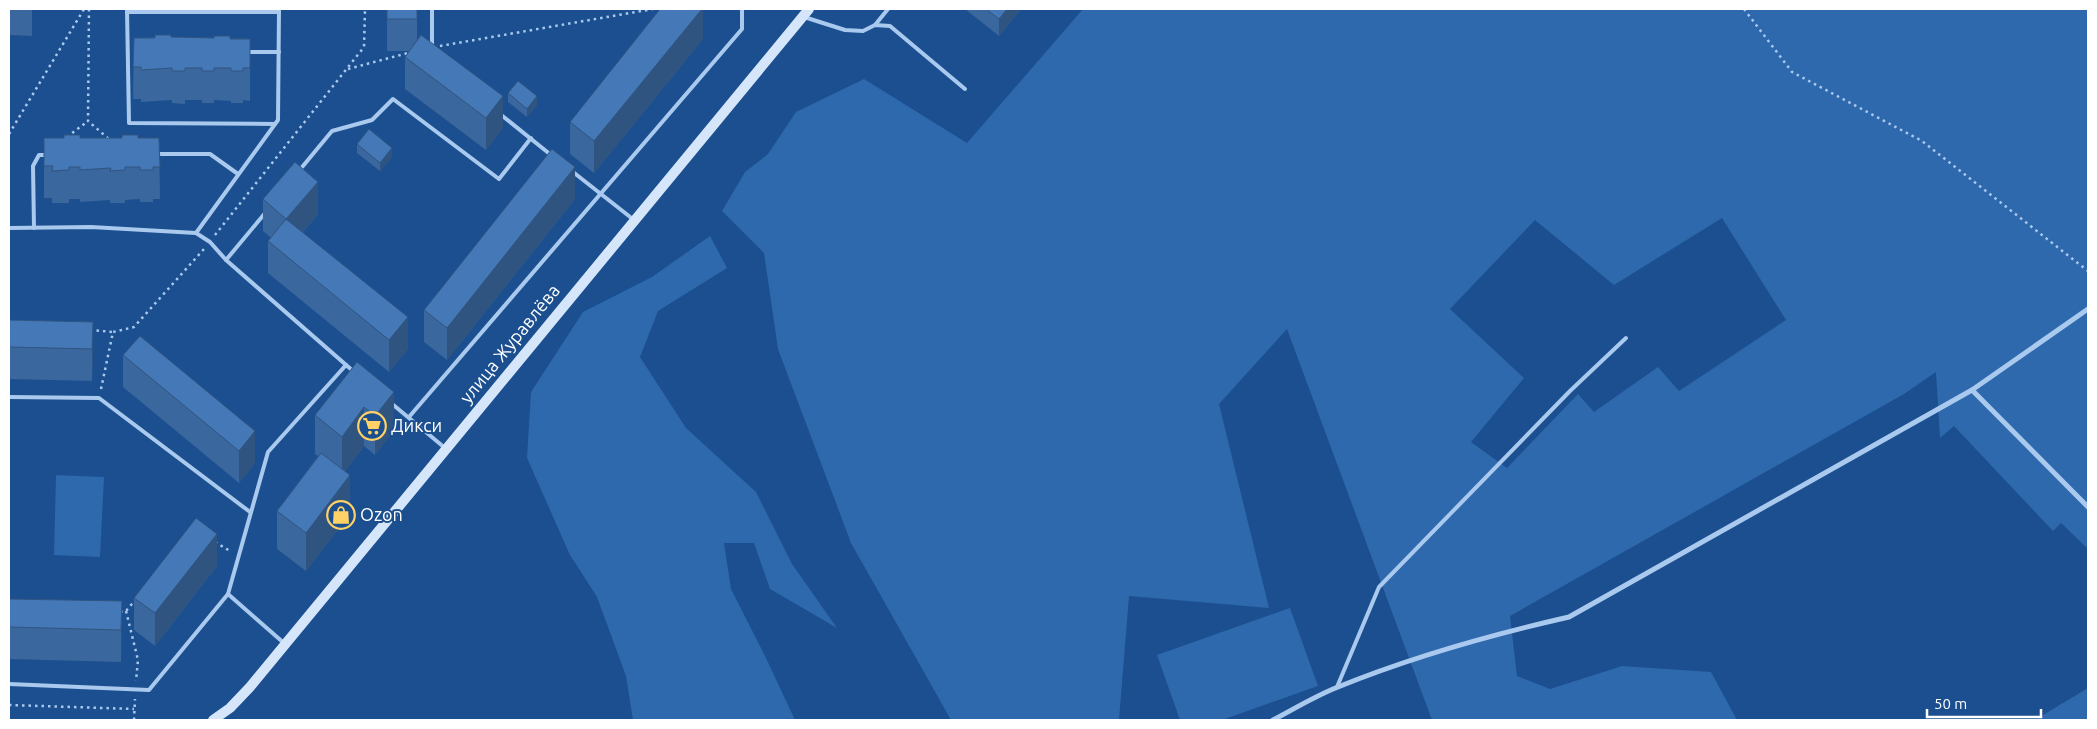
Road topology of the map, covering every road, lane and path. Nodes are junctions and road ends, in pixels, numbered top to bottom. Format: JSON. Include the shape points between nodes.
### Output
{"nodes":[{"id":1,"x":84,"y":9,"type":"edge"},
{"id":2,"x":89,"y":9,"type":"edge"},
{"id":3,"x":365,"y":9,"type":"edge"},
{"id":4,"x":432,"y":9,"type":"edge"},
{"id":5,"x":653,"y":9,"type":"edge"},
{"id":6,"x":742,"y":9,"type":"edge"},
{"id":7,"x":888,"y":9,"type":"edge"},
{"id":8,"x":1744,"y":9,"type":"edge"},
{"id":9,"x":127,"y":10,"type":"edge"},
{"id":10,"x":278,"y":10,"type":"edge"},
{"id":11,"x":806,"y":12,"type":"edge"},
{"id":12,"x":875,"y":25,"type":"junction"},
{"id":13,"x":432,"y":48,"type":"junction"},
{"id":14,"x":128,"y":52,"type":"junction"},
{"id":15,"x":137,"y":52,"type":"edge"},
{"id":16,"x":241,"y":52,"type":"edge"},
{"id":17,"x":279,"y":52,"type":"junction"},
{"id":18,"x":432,"y":55,"type":"edge"},
{"id":19,"x":347,"y":69,"type":"junction"},
{"id":20,"x":965,"y":89,"type":"dead end"},
{"id":21,"x":497,"y":112,"type":"edge"},
{"id":22,"x":88,"y":121,"type":"junction"},
{"id":23,"x":275,"y":124,"type":"junction"},
{"id":24,"x":9,"y":134,"type":"edge"},
{"id":25,"x":66,"y":138,"type":"edge"},
{"id":26,"x":530,"y":138,"type":"junction"},
{"id":27,"x":113,"y":143,"type":"edge"},
{"id":28,"x":53,"y":154,"type":"edge"},
{"id":29,"x":146,"y":154,"type":"edge"},
{"id":30,"x":554,"y":157,"type":"edge"},
{"id":31,"x":570,"y":169,"type":"edge"},
{"id":32,"x":238,"y":174,"type":"junction"},
{"id":33,"x":295,"y":176,"type":"edge"},
{"id":34,"x":601,"y":194,"type":"junction"},
{"id":35,"x":270,"y":206,"type":"edge"},
{"id":36,"x":634,"y":220,"type":"junction"},
{"id":37,"x":9,"y":228,"type":"edge"},
{"id":38,"x":34,"y":228,"type":"junction"},
{"id":39,"x":196,"y":233,"type":"junction"},
{"id":40,"x":210,"y":242,"type":"junction"},
{"id":41,"x":226,"y":260,"type":"junction"},
{"id":42,"x":2088,"y":271,"type":"edge"},
{"id":43,"x":2088,"y":309,"type":"edge"},
{"id":44,"x":85,"y":330,"type":"edge"},
{"id":45,"x":113,"y":332,"type":"junction"},
{"id":46,"x":1626,"y":338,"type":"dead end"},
{"id":47,"x":346,"y":365,"type":"junction"},
{"id":48,"x":360,"y":376,"type":"edge"},
{"id":49,"x":1972,"y":390,"type":"junction"},
{"id":50,"x":9,"y":398,"type":"edge"},
{"id":51,"x":99,"y":398,"type":"junction"},
{"id":52,"x":388,"y":400,"type":"edge"},
{"id":53,"x":409,"y":417,"type":"junction"},
{"id":54,"x":445,"y":448,"type":"junction"},
{"id":55,"x":2088,"y":507,"type":"edge"},
{"id":56,"x":250,"y":512,"type":"junction"},
{"id":57,"x":208,"y":538,"type":"edge"},
{"id":58,"x":238,"y":555,"type":"junction"},
{"id":59,"x":228,"y":594,"type":"junction"},
{"id":60,"x":138,"y":596,"type":"edge"},
{"id":61,"x":126,"y":611,"type":"junction"},
{"id":62,"x":118,"y":612,"type":"edge"},
{"id":63,"x":285,"y":644,"type":"junction"},
{"id":64,"x":9,"y":684,"type":"edge"},
{"id":65,"x":1337,"y":687,"type":"junction"},
{"id":66,"x":136,"y":689,"type":"junction"},
{"id":67,"x":9,"y":705,"type":"edge"},
{"id":68,"x":134,"y":708,"type":"junction"},
{"id":69,"x":230,"y":708,"type":"junction"},
{"id":70,"x":134,"y":720,"type":"edge"},
{"id":71,"x":213,"y":720,"type":"edge"},
{"id":72,"x":224,"y":720,"type":"edge"},
{"id":73,"x":1273,"y":720,"type":"edge"}],
"edges":[{"from":1,"to":24,"type":"path"},
{"from":2,"to":22,"type":"path"},
{"from":3,"to":19,"type":"path","via":[[364,47]]},
{"from":4,"to":13,"type":"lane"},
{"from":5,"to":13,"type":"path"},
{"from":6,"to":34,"type":"lane","via":[[742,29]]},
{"from":7,"to":12,"type":"lane"},
{"from":8,"to":42,"type":"path","via":[[1792,72],[1922,141]]},
{"from":9,"to":10,"type":"lane"},
{"from":9,"to":14,"type":"lane"},
{"from":10,"to":17,"type":"lane"},
{"from":11,"to":12,"type":"lane","via":[[845,30],[863,31]]},
{"from":11,"to":36,"type":"street","name":"улица Журавлёва"},
{"from":12,"to":20,"type":"lane","via":[[890,26]]},
{"from":13,"to":18,"type":"lane"},
{"from":13,"to":19,"type":"path"},
{"from":14,"to":15,"type":"lane"},
{"from":14,"to":23,"type":"lane","via":[[129,123]]},
{"from":16,"to":17,"type":"lane"},
{"from":17,"to":23,"type":"lane","via":[[279,116]]},
{"from":19,"to":40,"type":"path"},
{"from":21,"to":26,"type":"lane"},
{"from":22,"to":25,"type":"path"},
{"from":22,"to":27,"type":"path"},
{"from":23,"to":32,"type":"lane"},
{"from":26,"to":30,"type":"lane"},
{"from":26,"to":33,"type":"lane","via":[[499,178],[393,99],[372,120],[332,130]]},
{"from":28,"to":38,"type":"lane","via":[[40,155],[33,166]]},
{"from":29,"to":32,"type":"lane","via":[[210,154]]},
{"from":31,"to":34,"type":"lane"},
{"from":32,"to":39,"type":"lane"},
{"from":34,"to":36,"type":"lane"},
{"from":34,"to":53,"type":"lane"},
{"from":35,"to":41,"type":"lane"},
{"from":36,"to":54,"type":"street","name":"улица Журавлёва"},
{"from":37,"to":38,"type":"lane"},
{"from":38,"to":39,"type":"lane","via":[[91,227]]},
{"from":39,"to":40,"type":"lane"},
{"from":40,"to":41,"type":"lane"},
{"from":40,"to":45,"type":"path","via":[[134,327]]},
{"from":41,"to":47,"type":"lane"},
{"from":43,"to":49,"type":"street"},
{"from":44,"to":45,"type":"path"},
{"from":45,"to":51,"type":"path"},
{"from":46,"to":65,"type":"lane","via":[[1379,587]]},
{"from":47,"to":48,"type":"lane"},
{"from":47,"to":56,"type":"lane","via":[[268,452]]},
{"from":49,"to":55,"type":"street"},
{"from":49,"to":65,"type":"street","via":[[1569,617],[1425,656]]},
{"from":50,"to":51,"type":"lane"},
{"from":51,"to":56,"type":"lane"},
{"from":52,"to":53,"type":"lane"},
{"from":53,"to":54,"type":"lane"},
{"from":54,"to":63,"type":"street","name":"улица Журавлёва"},
{"from":56,"to":58,"type":"lane"},
{"from":57,"to":58,"type":"path"},
{"from":58,"to":59,"type":"lane"},
{"from":59,"to":63,"type":"lane"},
{"from":59,"to":66,"type":"lane","via":[[149,690]]},
{"from":60,"to":61,"type":"path"},
{"from":61,"to":62,"type":"path"},
{"from":61,"to":66,"type":"path","via":[[138,660]]},
{"from":63,"to":69,"type":"street","name":"улица Журавлёва"},
{"from":64,"to":66,"type":"lane"},
{"from":65,"to":73,"type":"street"},
{"from":66,"to":68,"type":"path"},
{"from":67,"to":68,"type":"path"},
{"from":68,"to":70,"type":"path"},
{"from":69,"to":71,"type":"street","name":"улица Журавлёва"},
{"from":69,"to":72,"type":"street"}]}
